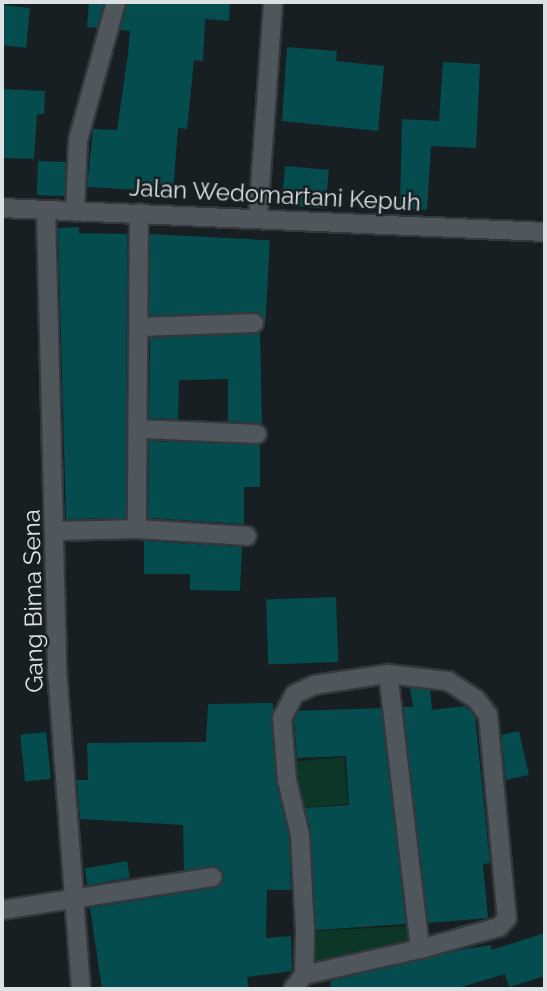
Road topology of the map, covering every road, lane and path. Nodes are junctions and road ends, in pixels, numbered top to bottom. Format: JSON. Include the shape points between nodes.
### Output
{"nodes":[{"id":1,"x":116,"y":2,"type":"edge"},
{"id":2,"x":273,"y":2,"type":"edge"},
{"id":3,"x":2,"y":208,"type":"edge"},
{"id":4,"x":46,"y":211,"type":"junction"},
{"id":5,"x":75,"y":212,"type":"junction"},
{"id":6,"x":139,"y":213,"type":"junction"},
{"id":7,"x":258,"y":218,"type":"junction"},
{"id":8,"x":545,"y":232,"type":"edge"},
{"id":9,"x":254,"y":323,"type":"dead end"},
{"id":10,"x":140,"y":327,"type":"junction"},
{"id":11,"x":138,"y":429,"type":"junction"},
{"id":12,"x":257,"y":434,"type":"dead end"},
{"id":13,"x":137,"y":529,"type":"junction"},
{"id":14,"x":57,"y":531,"type":"junction"},
{"id":15,"x":247,"y":536,"type":"dead end"},
{"id":16,"x":388,"y":674,"type":"junction"},
{"id":17,"x":212,"y":877,"type":"dead end"},
{"id":18,"x":73,"y":903,"type":"junction"},
{"id":19,"x":2,"y":910,"type":"edge"},
{"id":20,"x":420,"y":949,"type":"junction"},
{"id":21,"x":304,"y":975,"type":"junction"},
{"id":22,"x":81,"y":989,"type":"edge"},
{"id":23,"x":293,"y":989,"type":"edge"}],
"edges":[{"from":1,"to":5,"type":"street","via":[[78,140]]},
{"from":2,"to":7,"type":"street"},
{"from":3,"to":4,"type":"street","name":"Jalan Wedomartani Kepuh"},
{"from":4,"to":5,"type":"street","name":"Jalan Wedomartani Kepuh"},
{"from":4,"to":14,"type":"street","name":"Gang Bima Sena"},
{"from":5,"to":6,"type":"street","name":"Jalan Wedomartani Kepuh"},
{"from":6,"to":7,"type":"street","name":"Jalan Wedomartani Kepuh"},
{"from":6,"to":10,"type":"street"},
{"from":7,"to":8,"type":"street","name":"Jalan Wedomartani Kepuh"},
{"from":9,"to":10,"type":"street"},
{"from":10,"to":11,"type":"street"},
{"from":11,"to":12,"type":"street"},
{"from":11,"to":13,"type":"street"},
{"from":13,"to":14,"type":"street"},
{"from":13,"to":15,"type":"street"},
{"from":14,"to":18,"type":"street","name":"Gang Bima Sena","via":[[57,670]]},
{"from":16,"to":20,"type":"street"},
{"from":16,"to":20,"type":"street","via":[[448,681],[484,706],[491,726],[507,918],[499,927]]},
{"from":16,"to":21,"type":"street","via":[[314,685],[285,705],[287,780],[300,835]]},
{"from":17,"to":18,"type":"street"},
{"from":18,"to":19,"type":"street"},
{"from":18,"to":22,"type":"street","name":"Gang Bima Sena"},
{"from":20,"to":21,"type":"street"},
{"from":21,"to":23,"type":"street"}]}
